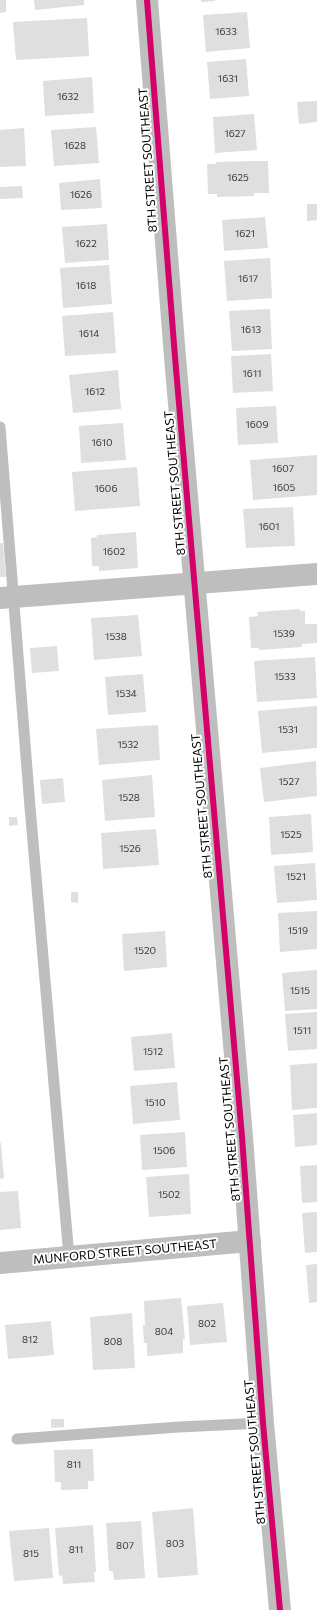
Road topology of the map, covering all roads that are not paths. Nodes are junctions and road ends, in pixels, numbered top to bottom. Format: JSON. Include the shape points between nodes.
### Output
{"nodes":[{"id":1,"x":147,"y":0,"type":"edge"},
{"id":2,"x":0,"y":427,"type":"edge"},
{"id":3,"x":317,"y":574,"type":"edge"},
{"id":4,"x":195,"y":583,"type":"junction"},
{"id":5,"x":7,"y":598,"type":"edge"},
{"id":6,"x":250,"y":1240,"type":"junction"},
{"id":7,"x":69,"y":1257,"type":"junction"},
{"id":8,"x":0,"y":1263,"type":"edge"},
{"id":9,"x":263,"y":1424,"type":"junction"},
{"id":10,"x":17,"y":1439,"type":"dead end"},
{"id":11,"x":280,"y":1610,"type":"edge"}],
"edges":[{"from":1,"to":4,"type":"street","name":"8TH STREET SOUTHEAST"},
{"from":2,"to":5,"type":"lane"},
{"from":3,"to":4,"type":"street"},
{"from":4,"to":5,"type":"street"},
{"from":4,"to":6,"type":"street","name":"8TH STREET SOUTHEAST"},
{"from":5,"to":7,"type":"lane"},
{"from":6,"to":7,"type":"street","name":"MUNFORD STREET SOUTHEAST"},
{"from":6,"to":9,"type":"street","name":"8TH STREET SOUTHEAST"},
{"from":7,"to":8,"type":"street","name":"MUNFORD STREET SOUTHEAST"},
{"from":9,"to":10,"type":"lane","via":[[179,1427]]},
{"from":9,"to":11,"type":"street","name":"8TH STREET SOUTHEAST"}]}
